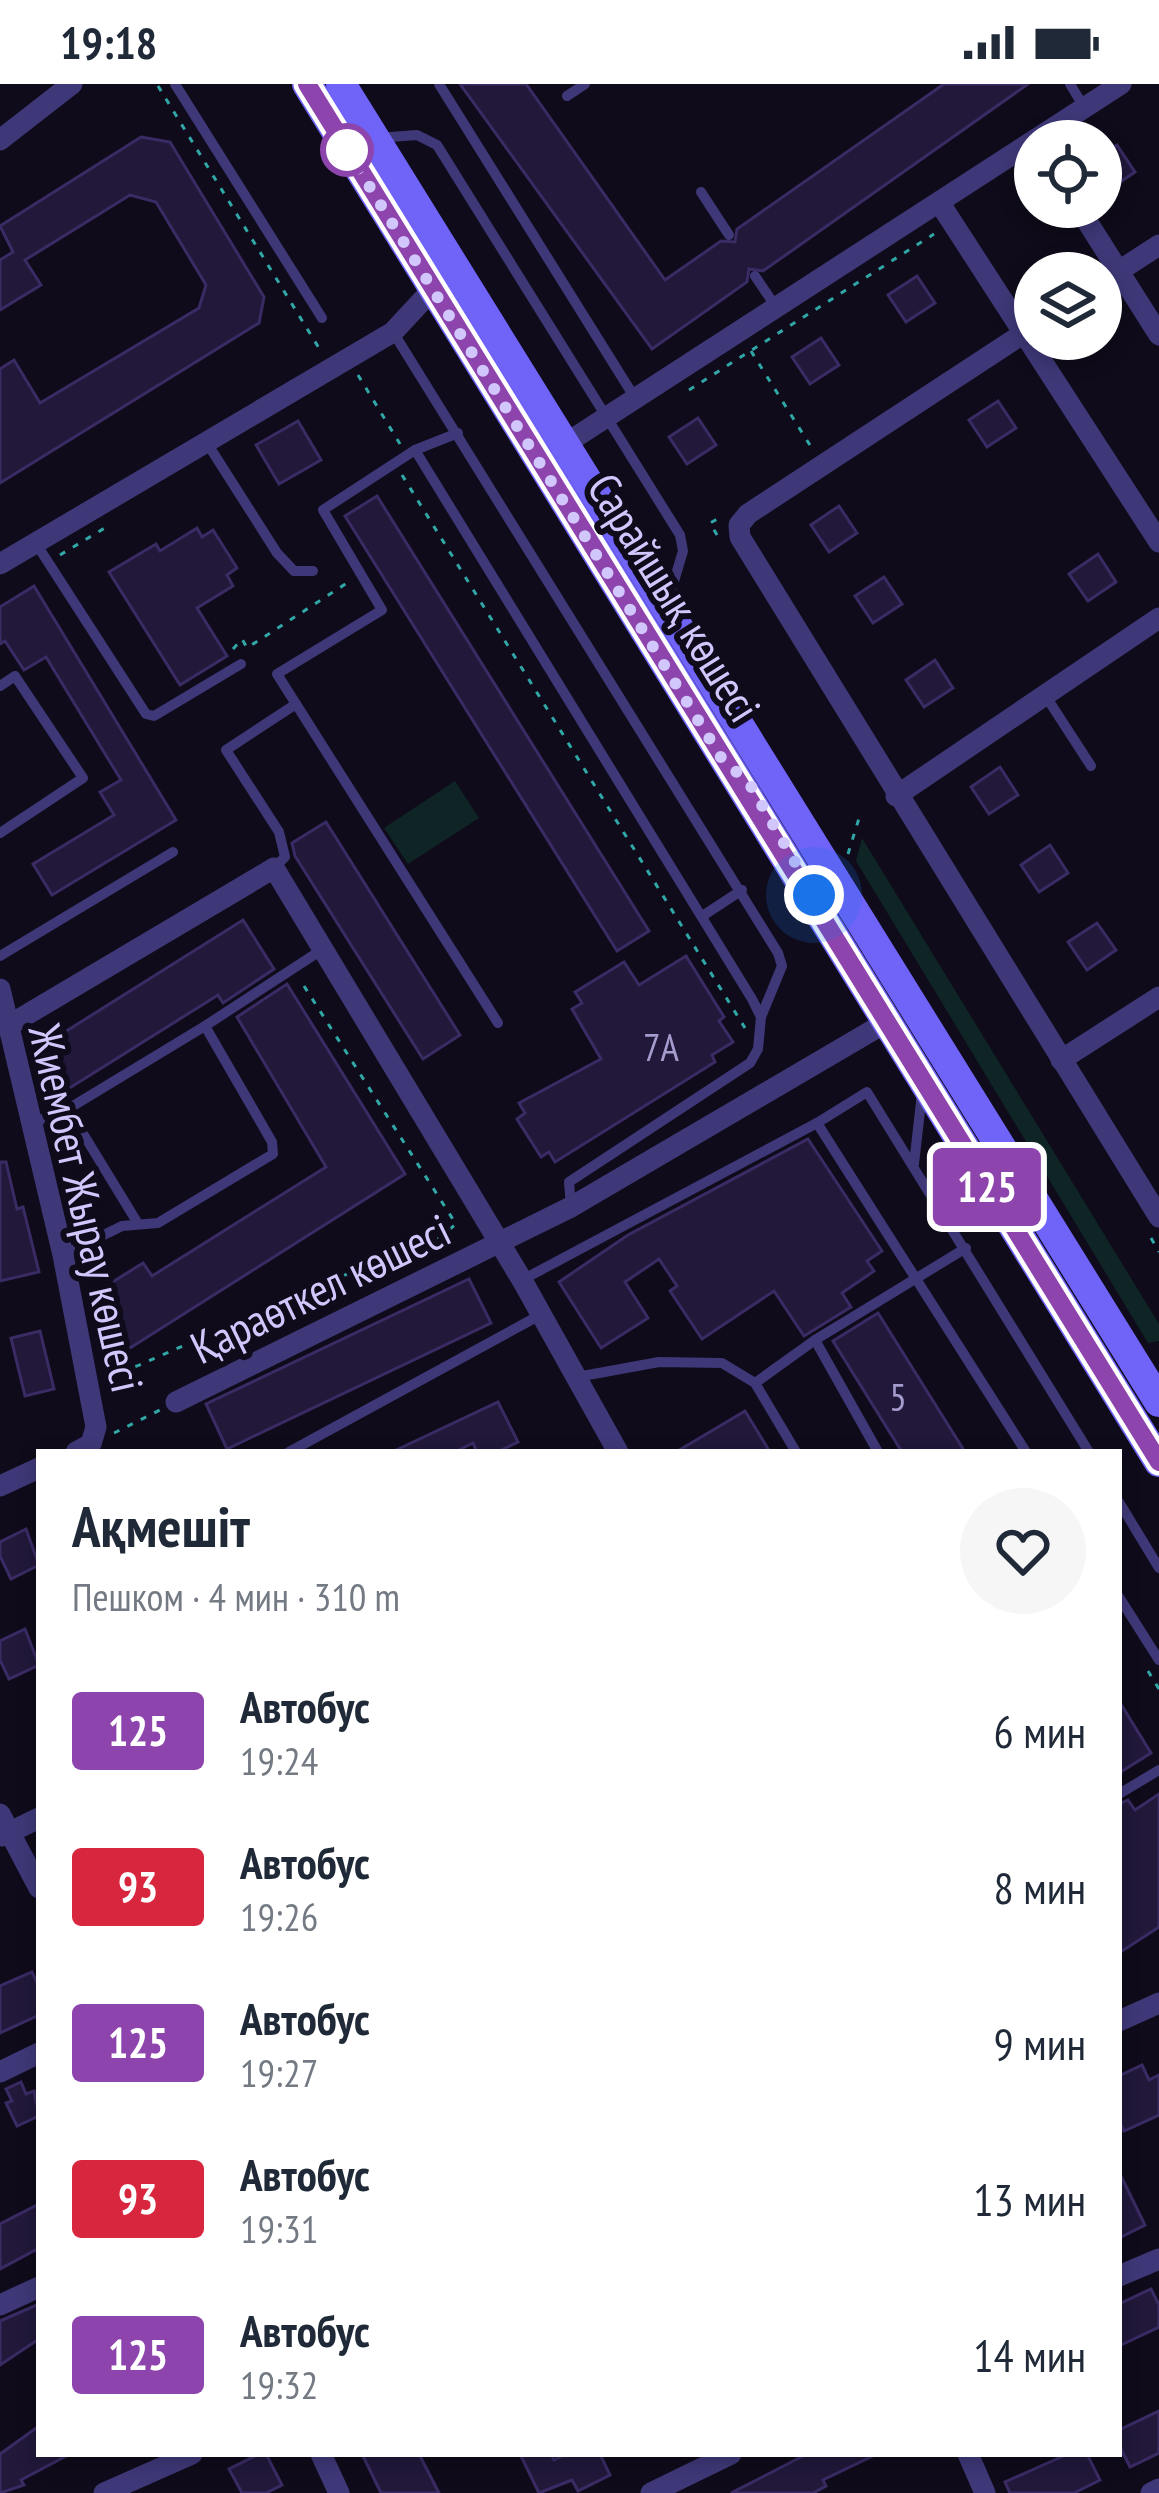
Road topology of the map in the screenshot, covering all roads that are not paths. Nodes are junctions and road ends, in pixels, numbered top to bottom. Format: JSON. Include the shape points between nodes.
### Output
{"nodes":[{"id":1,"x":72,"y":84,"type":"edge"},
{"id":2,"x":175,"y":84,"type":"edge"},
{"id":3,"x":307,"y":84,"type":"edge"},
{"id":4,"x":341,"y":84,"type":"edge"},
{"id":5,"x":439,"y":84,"type":"edge"},
{"id":6,"x":585,"y":84,"type":"edge"},
{"id":7,"x":1070,"y":84,"type":"edge"},
{"id":8,"x":1121,"y":84,"type":"edge"},
{"id":9,"x":567,"y":96,"type":"dead end"},
{"id":10,"x":1084,"y":108,"type":"junction"},
{"id":11,"x":1066,"y":120,"type":"edge"},
{"id":12,"x":375,"y":138,"type":"junction"},
{"id":13,"x":0,"y":140,"type":"edge"},
{"id":14,"x":1014,"y":154,"type":"edge"},
{"id":15,"x":701,"y":192,"type":"dead end"},
{"id":16,"x":939,"y":202,"type":"junction"},
{"id":17,"x":729,"y":235,"type":"dead end"},
{"id":18,"x":1159,"y":245,"type":"edge"},
{"id":19,"x":1122,"y":269,"type":"edge"},
{"id":20,"x":755,"y":276,"type":"dead end"},
{"id":21,"x":1122,"y":276,"type":"edge"},
{"id":22,"x":432,"y":290,"type":"junction"},
{"id":23,"x":776,"y":307,"type":"junction"},
{"id":24,"x":322,"y":318,"type":"dead end"},
{"id":25,"x":1014,"y":318,"type":"edge"},
{"id":26,"x":393,"y":332,"type":"junction"},
{"id":27,"x":1159,"y":335,"type":"edge"},
{"id":28,"x":1014,"y":340,"type":"edge"},
{"id":29,"x":1041,"y":360,"type":"edge"},
{"id":30,"x":635,"y":398,"type":"junction"},
{"id":31,"x":605,"y":417,"type":"junction"},
{"id":32,"x":458,"y":433,"type":"junction"},
{"id":33,"x":207,"y":443,"type":"junction"},
{"id":34,"x":565,"y":444,"type":"junction"},
{"id":35,"x":412,"y":453,"type":"junction"},
{"id":36,"x":1159,"y":542,"type":"edge"},
{"id":37,"x":37,"y":545,"type":"junction"},
{"id":38,"x":0,"y":564,"type":"edge"},
{"id":39,"x":314,"y":571,"type":"dead end"},
{"id":40,"x":666,"y":607,"type":"junction"},
{"id":41,"x":1159,"y":618,"type":"edge"},
{"id":42,"x":241,"y":664,"type":"road end"},
{"id":43,"x":0,"y":686,"type":"edge"},
{"id":44,"x":1045,"y":695,"type":"junction"},
{"id":45,"x":296,"y":704,"type":"junction"},
{"id":46,"x":722,"y":759,"type":"junction"},
{"id":47,"x":1091,"y":766,"type":"dead end"},
{"id":48,"x":896,"y":796,"type":"junction"},
{"id":49,"x":0,"y":833,"type":"edge"},
{"id":50,"x":173,"y":853,"type":"dead end"},
{"id":51,"x":274,"y":868,"type":"junction"},
{"id":52,"x":742,"y":890,"type":"junction"},
{"id":53,"x":704,"y":915,"type":"junction"},
{"id":54,"x":874,"y":946,"type":"junction"},
{"id":55,"x":323,"y":949,"type":"junction"},
{"id":56,"x":0,"y":956,"type":"edge"},
{"id":57,"x":0,"y":989,"type":"edge"},
{"id":58,"x":1159,"y":997,"type":"edge"},
{"id":59,"x":761,"y":1016,"type":"junction"},
{"id":60,"x":498,"y":1023,"type":"dead end"},
{"id":61,"x":885,"y":1023,"type":"junction"},
{"id":62,"x":205,"y":1026,"type":"junction"},
{"id":63,"x":6,"y":1027,"type":"junction"},
{"id":64,"x":1061,"y":1060,"type":"junction"},
{"id":65,"x":923,"y":1084,"type":"junction"},
{"id":66,"x":68,"y":1109,"type":"junction"},
{"id":67,"x":817,"y":1123,"type":"junction"},
{"id":68,"x":32,"y":1124,"type":"junction"},
{"id":69,"x":914,"y":1165,"type":"junction"},
{"id":70,"x":571,"y":1207,"type":"junction"},
{"id":71,"x":1159,"y":1217,"type":"edge"},
{"id":72,"x":137,"y":1222,"type":"junction"},
{"id":73,"x":498,"y":1243,"type":"junction"},
{"id":74,"x":966,"y":1248,"type":"junction"},
{"id":75,"x":1066,"y":1252,"type":"junction"},
{"id":76,"x":63,"y":1256,"type":"junction"},
{"id":77,"x":915,"y":1279,"type":"junction"},
{"id":78,"x":522,"y":1280,"type":"junction"},
{"id":79,"x":542,"y":1314,"type":"junction"},
{"id":80,"x":815,"y":1340,"type":"junction"},
{"id":81,"x":577,"y":1377,"type":"junction"},
{"id":82,"x":755,"y":1383,"type":"junction"},
{"id":83,"x":1154,"y":1384,"type":"edge"},
{"id":84,"x":176,"y":1402,"type":"road end"},
{"id":85,"x":83,"y":1448,"type":"edge"},
{"id":86,"x":294,"y":1449,"type":"edge"},
{"id":87,"x":616,"y":1449,"type":"edge"},
{"id":88,"x":794,"y":1449,"type":"edge"},
{"id":89,"x":876,"y":1449,"type":"edge"},
{"id":90,"x":1024,"y":1449,"type":"edge"},
{"id":91,"x":1087,"y":1449,"type":"edge"},
{"id":92,"x":1159,"y":1462,"type":"edge"},
{"id":93,"x":36,"y":1469,"type":"edge"},
{"id":94,"x":0,"y":1486,"type":"edge"},
{"id":95,"x":1122,"y":1507,"type":"edge"},
{"id":96,"x":1159,"y":1568,"type":"edge"},
{"id":97,"x":1122,"y":1603,"type":"edge"},
{"id":98,"x":1159,"y":1660,"type":"edge"},
{"id":99,"x":1159,"y":1770,"type":"edge"},
{"id":100,"x":1122,"y":1792,"type":"edge"},
{"id":101,"x":36,"y":1819,"type":"edge"},
{"id":102,"x":3,"y":1827,"type":"edge"},
{"id":103,"x":36,"y":1883,"type":"edge"},
{"id":104,"x":1159,"y":2003,"type":"edge"},
{"id":105,"x":1122,"y":2020,"type":"edge"},
{"id":106,"x":36,"y":2054,"type":"edge"},
{"id":107,"x":0,"y":2072,"type":"edge"},
{"id":108,"x":1159,"y":2259,"type":"edge"},
{"id":109,"x":1122,"y":2275,"type":"edge"},
{"id":110,"x":36,"y":2288,"type":"edge"},
{"id":111,"x":0,"y":2306,"type":"edge"},
{"id":112,"x":185,"y":2457,"type":"edge"},
{"id":113,"x":322,"y":2457,"type":"edge"},
{"id":114,"x":725,"y":2457,"type":"edge"},
{"id":115,"x":969,"y":2457,"type":"edge"},
{"id":116,"x":104,"y":2493,"type":"edge"},
{"id":117,"x":339,"y":2493,"type":"edge"},
{"id":118,"x":651,"y":2493,"type":"edge"},
{"id":119,"x":986,"y":2493,"type":"edge"}],
"edges":[{"from":1,"to":13,"type":"street"},
{"from":2,"to":24,"type":"lane"},
{"from":3,"to":22,"type":"main road","name":"Сарайшық көшесі"},
{"from":4,"to":12,"type":"main road","name":"Сарайшық көшесі"},
{"from":5,"to":30,"type":"lane"},
{"from":6,"to":9,"type":"lane"},
{"from":7,"to":10,"type":"lane"},
{"from":8,"to":10,"type":"street"},
{"from":10,"to":11,"type":"street"},
{"from":12,"to":31,"type":"lane","via":[[417,135],[437,145]]},
{"from":12,"to":34,"type":"main road","name":"Сарайшық көшесі"},
{"from":14,"to":16,"type":"street"},
{"from":15,"to":17,"type":"lane"},
{"from":16,"to":23,"type":"street"},
{"from":16,"to":25,"type":"street"},
{"from":18,"to":19,"type":"street"},
{"from":20,"to":23,"type":"lane"},
{"from":21,"to":27,"type":"street"},
{"from":22,"to":26,"type":"street"},
{"from":22,"to":46,"type":"main road","name":"Сарайшық көшесі"},
{"from":23,"to":30,"type":"street"},
{"from":26,"to":32,"type":"lane"},
{"from":26,"to":33,"type":"street"},
{"from":28,"to":48,"type":"street","via":[[739,525]]},
{"from":29,"to":36,"type":"street"},
{"from":30,"to":31,"type":"street"},
{"from":31,"to":34,"type":"street"},
{"from":31,"to":40,"type":"lane","via":[[680,535]]},
{"from":32,"to":35,"type":"lane"},
{"from":32,"to":52,"type":"lane"},
{"from":33,"to":37,"type":"street"},
{"from":33,"to":39,"type":"lane","via":[[277,553],[293,571]]},
{"from":34,"to":40,"type":"main road","name":"Сарайшық көшесі"},
{"from":35,"to":45,"type":"lane","via":[[323,509],[382,610],[278,674]]},
{"from":35,"to":53,"type":"lane"},
{"from":37,"to":38,"type":"street"},
{"from":37,"to":42,"type":"lane","via":[[146,714]]},
{"from":40,"to":54,"type":"main road","name":"Сарайшық көшесі"},
{"from":41,"to":44,"type":"street"},
{"from":43,"to":49,"type":"lane","via":[[15,676],[83,778]]},
{"from":44,"to":47,"type":"lane"},
{"from":44,"to":48,"type":"street"},
{"from":45,"to":51,"type":"lane","via":[[226,750],[279,832],[285,857]]},
{"from":45,"to":60,"type":"lane"},
{"from":46,"to":54,"type":"main road","via":[[749,783],[850,949]]},
{"from":46,"to":61,"type":"main road","name":"Сарайшық көшесі"},
{"from":48,"to":64,"type":"street"},
{"from":50,"to":56,"type":"lane"},
{"from":51,"to":55,"type":"street"},
{"from":51,"to":63,"type":"street"},
{"from":52,"to":53,"type":"lane"},
{"from":52,"to":59,"type":"lane","via":[[782,966]]},
{"from":53,"to":59,"type":"lane"},
{"from":54,"to":75,"type":"main road","name":"Сарайшық көшесі"},
{"from":55,"to":62,"type":"lane"},
{"from":55,"to":73,"type":"street"},
{"from":57,"to":63,"type":"street","name":"Жиембет Жырау көшесі"},
{"from":58,"to":64,"type":"street"},
{"from":59,"to":70,"type":"lane","via":[[750,1064],[569,1181]]},
{"from":61,"to":65,"type":"main road","name":"Сарайшық көшесі"},
{"from":61,"to":70,"type":"street","name":"Қараөткел көшесі"},
{"from":61,"to":75,"type":"main road","via":[[909,1022],[1045,1235]]},
{"from":62,"to":66,"type":"lane"},
{"from":62,"to":72,"type":"lane","via":[[273,1154],[158,1223]]},
{"from":63,"to":68,"type":"street","name":"Жиембет Жырау көшесі"},
{"from":64,"to":71,"type":"street"},
{"from":65,"to":69,"type":"lane"},
{"from":65,"to":92,"type":"main road","name":"Сарайшық көшесі"},
{"from":66,"to":68,"type":"lane"},
{"from":66,"to":72,"type":"lane"},
{"from":67,"to":69,"type":"lane","via":[[867,1092]]},
{"from":67,"to":77,"type":"lane"},
{"from":67,"to":78,"type":"lane"},
{"from":68,"to":76,"type":"street","name":"Жиембет Жырау көшесі"},
{"from":69,"to":74,"type":"lane"},
{"from":70,"to":73,"type":"street","name":"Қараөткел көшесі"},
{"from":72,"to":76,"type":"lane"},
{"from":73,"to":78,"type":"street"},
{"from":73,"to":84,"type":"street","name":"Қараөткел көшесі"},
{"from":74,"to":77,"type":"lane"},
{"from":74,"to":91,"type":"lane"},
{"from":75,"to":83,"type":"main road","name":"Сарайшық көшесі"},
{"from":76,"to":85,"type":"street","name":"Жиембет Жырау көшесі","via":[[96,1427]]},
{"from":77,"to":80,"type":"lane"},
{"from":77,"to":90,"type":"lane"},
{"from":78,"to":79,"type":"street"},
{"from":79,"to":81,"type":"street"},
{"from":79,"to":86,"type":"lane"},
{"from":80,"to":82,"type":"lane"},
{"from":80,"to":89,"type":"lane"},
{"from":81,"to":82,"type":"lane","via":[[659,1362],[722,1363]]},
{"from":81,"to":87,"type":"street"},
{"from":82,"to":88,"type":"lane"},
{"from":93,"to":94,"type":"street"},
{"from":95,"to":96,"type":"lane"},
{"from":97,"to":98,"type":"lane"},
{"from":99,"to":100,"type":"lane"},
{"from":101,"to":102,"type":"street"},
{"from":102,"to":103,"type":"street"},
{"from":104,"to":105,"type":"street"},
{"from":106,"to":107,"type":"street"},
{"from":108,"to":109,"type":"street"},
{"from":110,"to":111,"type":"street"},
{"from":112,"to":116,"type":"street"},
{"from":113,"to":117,"type":"street"},
{"from":114,"to":118,"type":"street"},
{"from":115,"to":119,"type":"street"}]}
